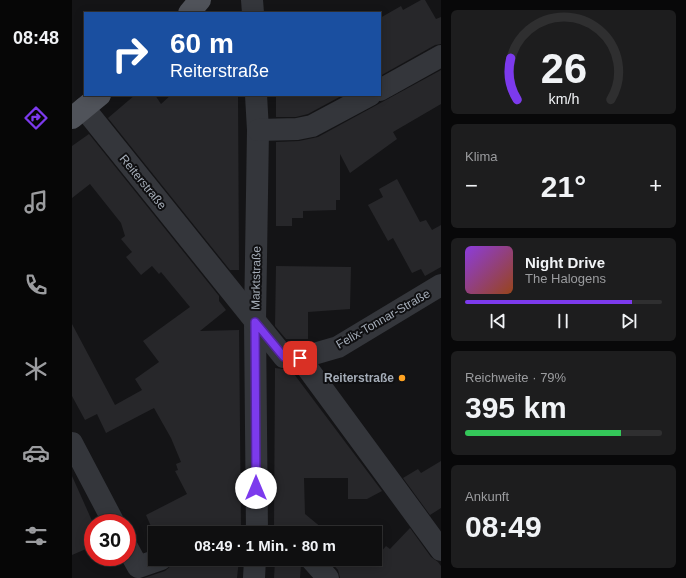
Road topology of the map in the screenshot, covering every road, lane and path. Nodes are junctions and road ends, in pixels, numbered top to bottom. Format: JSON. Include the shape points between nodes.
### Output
{"nodes":[{"id":1,"x":200,"y":0,"type":"edge"},
{"id":2,"x":252,"y":0,"type":"edge"},
{"id":3,"x":190,"y":12,"type":"edge"},
{"id":4,"x":253,"y":12,"type":"edge"},
{"id":5,"x":441,"y":56,"type":"edge"},
{"id":6,"x":381,"y":89,"type":"edge"},
{"id":7,"x":256,"y":96,"type":"edge"},
{"id":8,"x":368,"y":96,"type":"edge"},
{"id":9,"x":85,"y":107,"type":"edge"},
{"id":10,"x":258,"y":130,"type":"junction"},
{"id":11,"x":441,"y":285,"type":"edge"},
{"id":12,"x":255,"y":322,"type":"junction"},
{"id":13,"x":300,"y":358,"type":"junction"},
{"id":14,"x":72,"y":443,"type":"edge"},
{"id":15,"x":109,"y":514,"type":"edge"},
{"id":16,"x":257,"y":526,"type":"edge"},
{"id":17,"x":441,"y":550,"type":"edge"},
{"id":18,"x":136,"y":563,"type":"edge"},
{"id":19,"x":148,"y":564,"type":"edge"},
{"id":20,"x":255,"y":566,"type":"edge"},
{"id":21,"x":317,"y":566,"type":"edge"},
{"id":22,"x":254,"y":578,"type":"edge"},
{"id":23,"x":328,"y":578,"type":"edge"}],
"edges":[{"from":1,"to":3,"type":"main road"},
{"from":2,"to":4,"type":"street"},
{"from":5,"to":6,"type":"street"},
{"from":7,"to":10,"type":"street","name":"Marktstraße"},
{"from":8,"to":10,"type":"street","via":[[312,126]]},
{"from":9,"to":12,"type":"street","name":"Reiterstraße"},
{"from":10,"to":12,"type":"street","name":"Marktstraße"},
{"from":11,"to":13,"type":"street","name":"Felix-Tonnar-Straße","via":[[338,347]]},
{"from":12,"to":13,"type":"street","name":"Reiterstraße","via":[[284,357]]},
{"from":12,"to":16,"type":"street","name":"Marktstraße"},
{"from":13,"to":17,"type":"street"},
{"from":14,"to":15,"type":"street"},
{"from":18,"to":19,"type":"street","via":[[138,567]]},
{"from":20,"to":22,"type":"street"},
{"from":21,"to":23,"type":"street"}]}
